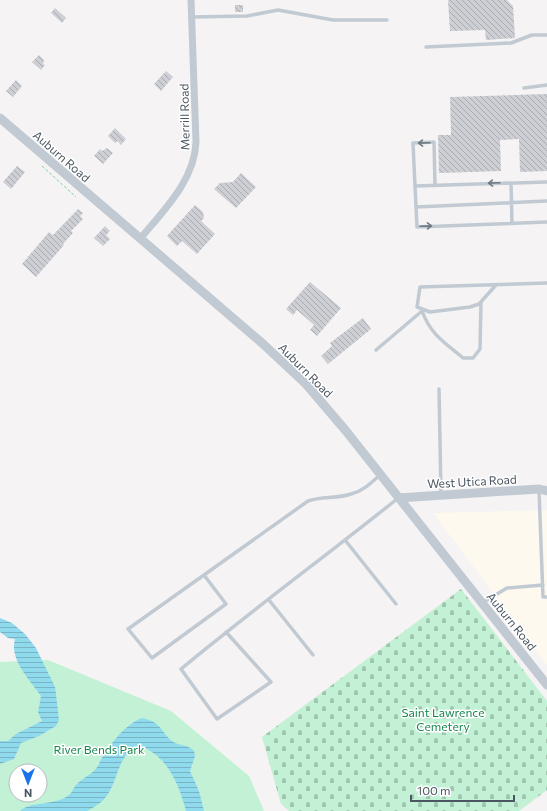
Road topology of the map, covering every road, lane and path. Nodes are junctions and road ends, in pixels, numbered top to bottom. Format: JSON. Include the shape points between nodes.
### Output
{"nodes":[{"id":1,"x":191,"y":0,"type":"edge"},
{"id":2,"x":192,"y":17,"type":"junction"},
{"id":3,"x":388,"y":20,"type":"dead end"},
{"id":4,"x":547,"y":35,"type":"edge"},
{"id":5,"x":426,"y":47,"type":"dead end"},
{"id":6,"x":547,"y":85,"type":"edge"},
{"id":7,"x":524,"y":88,"type":"dead end"},
{"id":8,"x":0,"y":118,"type":"edge"},
{"id":9,"x":42,"y":166,"type":"dead end"},
{"id":10,"x":547,"y":182,"type":"edge"},
{"id":11,"x":511,"y":183,"type":"junction"},
{"id":12,"x":435,"y":185,"type":"junction"},
{"id":13,"x":414,"y":186,"type":"junction"},
{"id":14,"x":76,"y":197,"type":"dead end"},
{"id":15,"x":547,"y":201,"type":"edge"},
{"id":16,"x":511,"y":203,"type":"junction"},
{"id":17,"x":416,"y":207,"type":"junction"},
{"id":18,"x":547,"y":222,"type":"edge"},
{"id":19,"x":512,"y":224,"type":"junction"},
{"id":20,"x":140,"y":239,"type":"junction"},
{"id":21,"x":547,"y":283,"type":"edge"},
{"id":22,"x":496,"y":285,"type":"junction"},
{"id":23,"x":481,"y":302,"type":"junction"},
{"id":24,"x":422,"y":310,"type":"junction"},
{"id":25,"x":376,"y":350,"type":"dead end"},
{"id":26,"x":439,"y":389,"type":"dead end"},
{"id":27,"x":380,"y":476,"type":"junction"},
{"id":28,"x":543,"y":490,"type":"edge"},
{"id":29,"x":442,"y":495,"type":"junction"},
{"id":30,"x":398,"y":498,"type":"junction"},
{"id":31,"x":345,"y":540,"type":"junction"},
{"id":32,"x":204,"y":575,"type":"junction"},
{"id":33,"x":543,"y":585,"type":"junction"},
{"id":34,"x":547,"y":597,"type":"edge"},
{"id":35,"x":269,"y":600,"type":"junction"},
{"id":36,"x":482,"y":603,"type":"junction"},
{"id":37,"x":396,"y":604,"type":"dead end"},
{"id":38,"x":226,"y":632,"type":"junction"},
{"id":39,"x":313,"y":654,"type":"dead end"},
{"id":40,"x":547,"y":685,"type":"edge"}],
"edges":[{"from":1,"to":2,"type":"street","name":"Merrill Road"},
{"from":2,"to":3,"type":"lane","via":[[247,16],[278,10],[334,20]]},
{"from":2,"to":20,"type":"street","name":"Merrill Road","via":[[195,161],[180,187]]},
{"from":4,"to":5,"type":"lane","via":[[532,35],[511,44]]},
{"from":6,"to":7,"type":"lane"},
{"from":8,"to":20,"type":"street","name":"Auburn Road"},
{"from":9,"to":14,"type":"path"},
{"from":10,"to":11,"type":"lane"},
{"from":11,"to":12,"type":"lane","one_way":true},
{"from":11,"to":16,"type":"lane"},
{"from":12,"to":13,"type":"lane"},
{"from":12,"to":13,"type":"lane","one_way":true,"via":[[434,142],[413,143]]},
{"from":13,"to":17,"type":"lane"},
{"from":15,"to":16,"type":"lane"},
{"from":16,"to":17,"type":"lane"},
{"from":16,"to":19,"type":"lane"},
{"from":17,"to":19,"type":"lane","one_way":true,"via":[[417,226]]},
{"from":18,"to":19,"type":"lane"},
{"from":20,"to":27,"type":"street","name":"Auburn Road","via":[[288,366],[324,404]]},
{"from":21,"to":22,"type":"lane"},
{"from":22,"to":23,"type":"lane"},
{"from":22,"to":24,"type":"lane","via":[[420,288],[417,307]]},
{"from":23,"to":24,"type":"lane","via":[[470,307],[430,312]]},
{"from":23,"to":24,"type":"lane","via":[[480,349],[473,358],[468,359],[463,358],[434,334]]},
{"from":24,"to":25,"type":"lane"},
{"from":26,"to":29,"type":"lane"},
{"from":27,"to":30,"type":"street","name":"Auburn Road"},
{"from":27,"to":32,"type":"lane","via":[[366,488],[351,494],[308,501]]},
{"from":28,"to":29,"type":"street","name":"West Utica Road"},
{"from":28,"to":33,"type":"lane"},
{"from":29,"to":30,"type":"street","name":"West Utica Road"},
{"from":30,"to":31,"type":"lane"},
{"from":30,"to":36,"type":"street","name":"Auburn Road"},
{"from":31,"to":35,"type":"lane"},
{"from":31,"to":37,"type":"lane"},
{"from":32,"to":32,"type":"lane","via":[[128,629],[152,658],[226,604]]},
{"from":33,"to":34,"type":"lane","via":[[543,597]]},
{"from":33,"to":36,"type":"lane","via":[[508,588]]},
{"from":35,"to":38,"type":"lane"},
{"from":35,"to":39,"type":"lane"},
{"from":36,"to":40,"type":"street","name":"Auburn Road"},
{"from":38,"to":38,"type":"lane","via":[[181,669],[217,719],[272,682]]}]}
